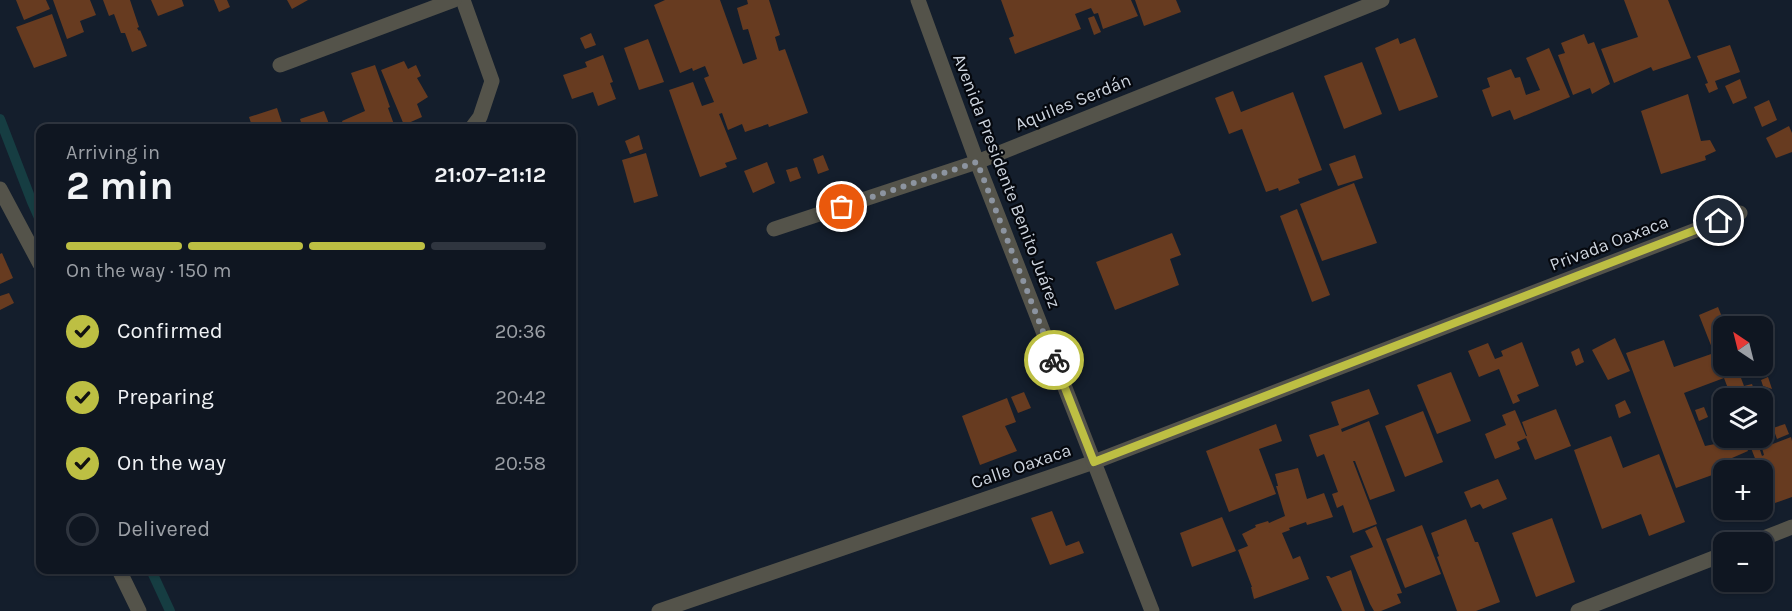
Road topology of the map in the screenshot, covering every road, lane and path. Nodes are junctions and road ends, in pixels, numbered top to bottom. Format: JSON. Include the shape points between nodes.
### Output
{"nodes":[{"id":1,"x":454,"y":0,"type":"edge"},
{"id":2,"x":463,"y":0,"type":"edge"},
{"id":3,"x":918,"y":0,"type":"edge"},
{"id":4,"x":1382,"y":0,"type":"edge"},
{"id":5,"x":280,"y":65,"type":"dead end"},
{"id":6,"x":475,"y":124,"type":"edge"},
{"id":7,"x":977,"y":162,"type":"junction"},
{"id":8,"x":0,"y":189,"type":"edge"},
{"id":9,"x":1740,"y":213,"type":"dead end"},
{"id":10,"x":774,"y":229,"type":"dead end"},
{"id":11,"x":36,"y":256,"type":"edge"},
{"id":12,"x":1492,"y":309,"type":"joint"},
{"id":13,"x":1094,"y":462,"type":"junction"},
{"id":14,"x":1792,"y":527,"type":"edge"},
{"id":15,"x":1773,"y":534,"type":"edge"},
{"id":16,"x":1713,"y":558,"type":"edge"},
{"id":17,"x":121,"y":574,"type":"edge"},
{"id":18,"x":139,"y":611,"type":"edge"},
{"id":19,"x":659,"y":611,"type":"edge"},
{"id":20,"x":1152,"y":611,"type":"edge"},
{"id":21,"x":1578,"y":611,"type":"edge"}],
"edges":[{"from":1,"to":5,"type":"street"},
{"from":2,"to":6,"type":"street","via":[[492,81]]},
{"from":3,"to":7,"type":"street","name":"Avenida Presidente Benito Juárez"},
{"from":4,"to":7,"type":"street","name":"Aquiles Serdán"},
{"from":7,"to":10,"type":"street","name":"Aquiles Serdán"},
{"from":7,"to":13,"type":"street","name":"Avenida Presidente Benito Juárez"},
{"from":8,"to":11,"type":"street"},
{"from":9,"to":12,"type":"street","name":"Privada Oaxaca"},
{"from":12,"to":13,"type":"street","name":"Calle Oaxaca"},
{"from":13,"to":19,"type":"street","name":"Calle Oaxaca"},
{"from":13,"to":20,"type":"street","name":"Avenida Presidente Benito Juárez"},
{"from":14,"to":15,"type":"street"},
{"from":16,"to":21,"type":"street"},
{"from":17,"to":18,"type":"street"}]}
